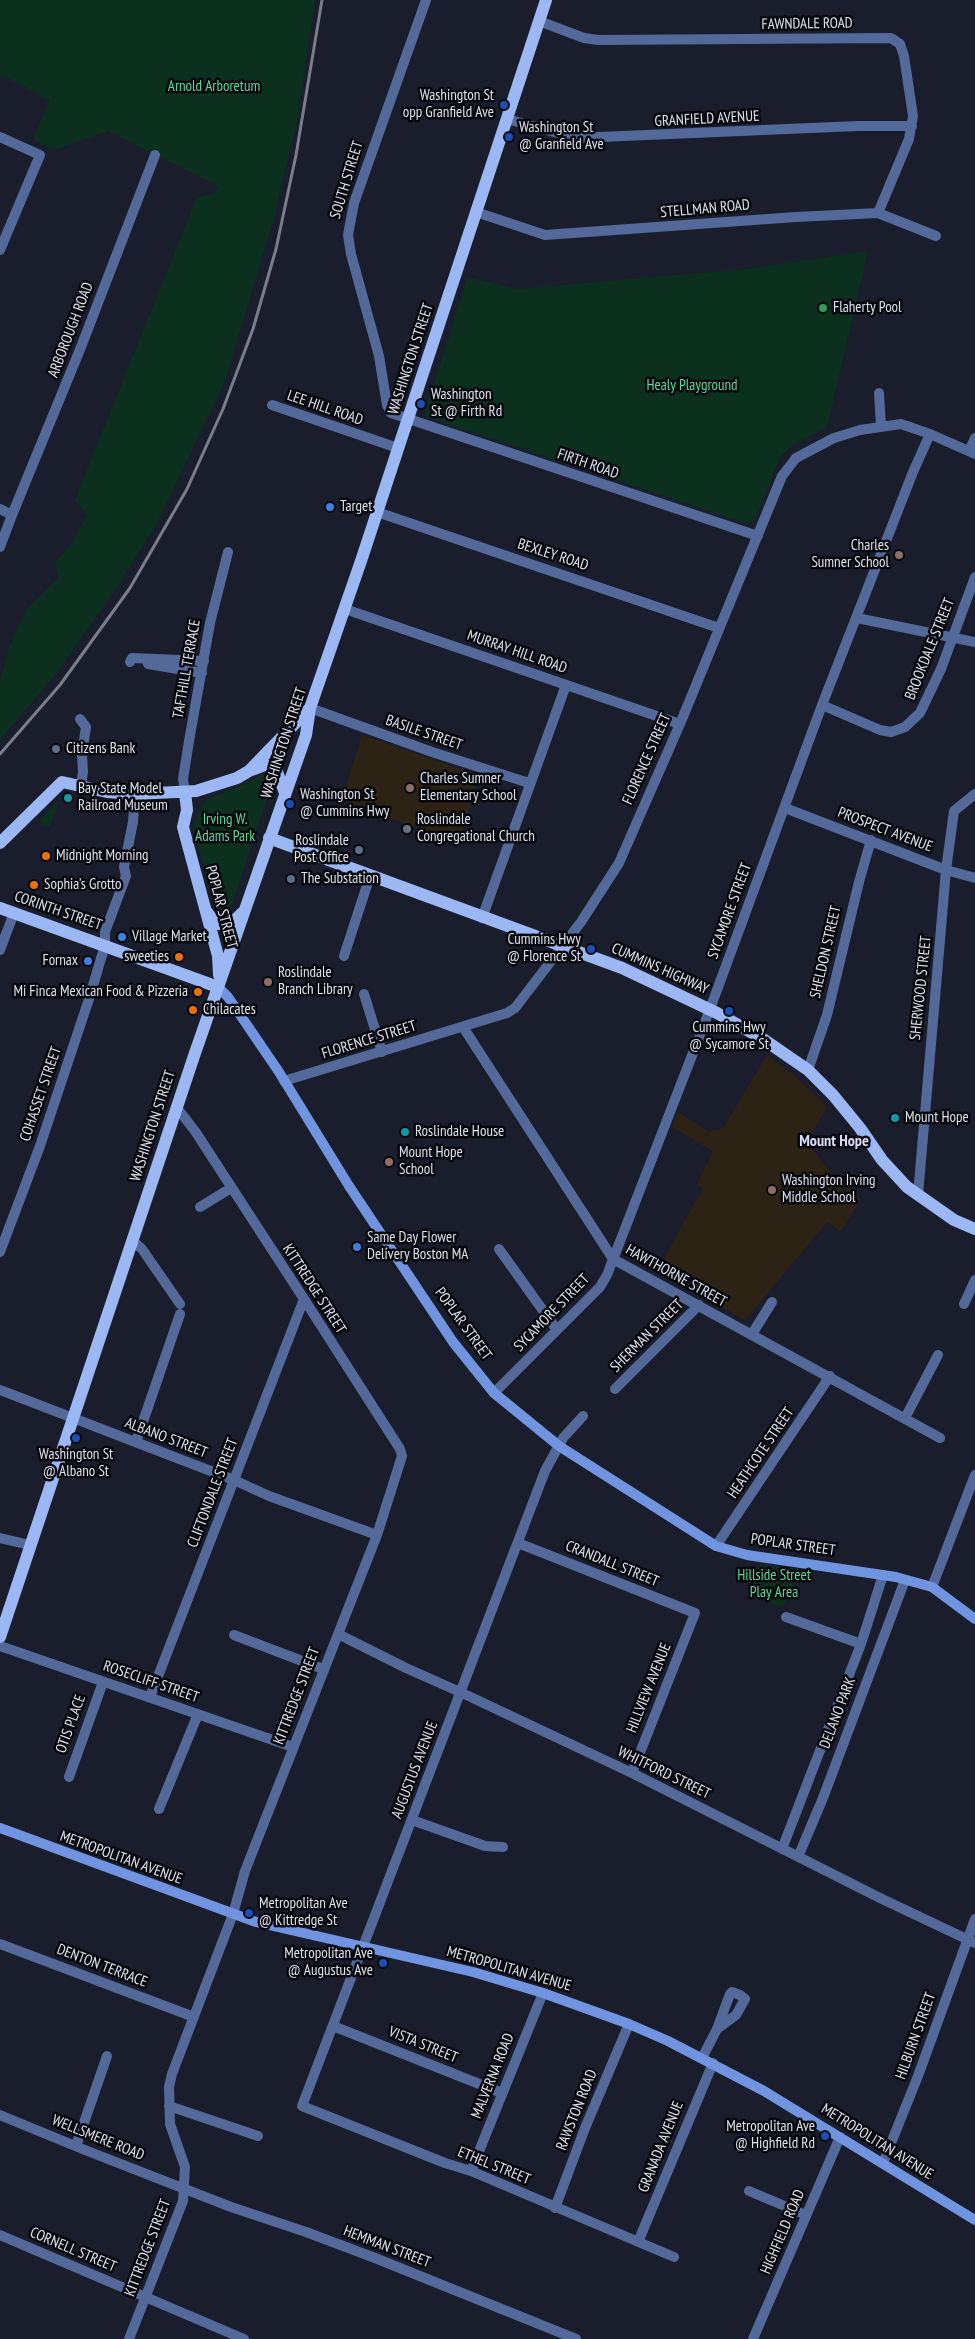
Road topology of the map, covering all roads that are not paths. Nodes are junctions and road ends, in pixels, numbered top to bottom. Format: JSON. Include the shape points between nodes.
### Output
{"nodes":[{"id":1,"x":426,"y":0,"type":"edge"},
{"id":2,"x":546,"y":0,"type":"edge"},
{"id":3,"x":539,"y":21,"type":"junction"},
{"id":4,"x":507,"y":119,"type":"junction"},
{"id":5,"x":912,"y":126,"type":"junction"},
{"id":6,"x":0,"y":137,"type":"edge"},
{"id":7,"x":155,"y":155,"type":"dead end"},
{"id":8,"x":476,"y":212,"type":"junction"},
{"id":9,"x":878,"y":213,"type":"junction"},
{"id":10,"x":936,"y":236,"type":"dead end"},
{"id":11,"x":0,"y":250,"type":"edge"},
{"id":12,"x":879,"y":393,"type":"dead end"},
{"id":13,"x":272,"y":405,"type":"dead end"},
{"id":14,"x":408,"y":420,"type":"junction"},
{"id":15,"x":881,"y":426,"type":"junction"},
{"id":16,"x":930,"y":434,"type":"junction"},
{"id":17,"x":975,"y":438,"type":"edge"},
{"id":18,"x":398,"y":448,"type":"junction"},
{"id":19,"x":972,"y":452,"type":"edge"},
{"id":20,"x":0,"y":509,"type":"edge"},
{"id":21,"x":377,"y":512,"type":"junction"},
{"id":22,"x":12,"y":515,"type":"junction"},
{"id":23,"x":758,"y":536,"type":"junction"},
{"id":24,"x":0,"y":547,"type":"edge"},
{"id":25,"x":228,"y":552,"type":"dead end"},
{"id":26,"x":975,"y":577,"type":"edge"},
{"id":27,"x":345,"y":609,"type":"junction"},
{"id":28,"x":857,"y":618,"type":"junction"},
{"id":29,"x":719,"y":628,"type":"junction"},
{"id":30,"x":951,"y":638,"type":"junction"},
{"id":31,"x":975,"y":642,"type":"edge"},
{"id":32,"x":204,"y":660,"type":"junction"},
{"id":33,"x":202,"y":673,"type":"junction"},
{"id":34,"x":566,"y":685,"type":"junction"},
{"id":35,"x":822,"y":705,"type":"junction"},
{"id":36,"x":310,"y":708,"type":"junction"},
{"id":37,"x":80,"y":719,"type":"dead end"},
{"id":38,"x":680,"y":724,"type":"junction"},
{"id":39,"x":249,"y":771,"type":"junction"},
{"id":40,"x":529,"y":783,"type":"junction"},
{"id":41,"x":81,"y":785,"type":"junction"},
{"id":42,"x":185,"y":792,"type":"junction"},
{"id":43,"x":285,"y":793,"type":"junction"},
{"id":44,"x":134,"y":794,"type":"junction"},
{"id":45,"x":975,"y":794,"type":"edge"},
{"id":46,"x":785,"y":808,"type":"junction"},
{"id":47,"x":269,"y":838,"type":"junction"},
{"id":48,"x":871,"y":840,"type":"junction"},
{"id":49,"x":0,"y":844,"type":"edge"},
{"id":50,"x":946,"y":870,"type":"junction"},
{"id":51,"x":370,"y":876,"type":"junction"},
{"id":52,"x":975,"y":878,"type":"edge"},
{"id":53,"x":0,"y":908,"type":"edge"},
{"id":54,"x":206,"y":910,"type":"junction"},
{"id":55,"x":14,"y":913,"type":"junction"},
{"id":56,"x":243,"y":913,"type":"junction"},
{"id":57,"x":482,"y":918,"type":"junction"},
{"id":58,"x":105,"y":945,"type":"junction"},
{"id":59,"x":562,"y":946,"type":"junction"},
{"id":60,"x":0,"y":950,"type":"edge"},
{"id":61,"x":344,"y":956,"type":"dead end"},
{"id":62,"x":218,"y":987,"type":"junction"},
{"id":63,"x":364,"y":994,"type":"dead end"},
{"id":64,"x":710,"y":1009,"type":"junction"},
{"id":65,"x":463,"y":1027,"type":"junction"},
{"id":66,"x":382,"y":1052,"type":"junction"},
{"id":67,"x":808,"y":1070,"type":"junction"},
{"id":68,"x":284,"y":1081,"type":"junction"},
{"id":69,"x":177,"y":1108,"type":"junction"},
{"id":70,"x":231,"y":1188,"type":"junction"},
{"id":71,"x":918,"y":1195,"type":"junction"},
{"id":72,"x":200,"y":1207,"type":"dead end"},
{"id":73,"x":975,"y":1229,"type":"edge"},
{"id":74,"x":133,"y":1241,"type":"junction"},
{"id":75,"x":499,"y":1249,"type":"dead end"},
{"id":76,"x":0,"y":1252,"type":"edge"},
{"id":77,"x":613,"y":1259,"type":"junction"},
{"id":78,"x":975,"y":1280,"type":"edge"},
{"id":79,"x":304,"y":1300,"type":"junction"},
{"id":80,"x":772,"y":1302,"type":"dead end"},
{"id":81,"x":964,"y":1304,"type":"dead end"},
{"id":82,"x":699,"y":1305,"type":"junction"},
{"id":83,"x":557,"y":1330,"type":"junction"},
{"id":84,"x":752,"y":1334,"type":"junction"},
{"id":85,"x":938,"y":1355,"type":"dead end"},
{"id":86,"x":830,"y":1376,"type":"junction"},
{"id":87,"x":615,"y":1389,"type":"dead end"},
{"id":88,"x":0,"y":1390,"type":"edge"},
{"id":89,"x":494,"y":1393,"type":"junction"},
{"id":90,"x":583,"y":1416,"type":"dead end"},
{"id":91,"x":906,"y":1418,"type":"junction"},
{"id":92,"x":73,"y":1420,"type":"junction"},
{"id":93,"x":940,"y":1438,"type":"dead end"},
{"id":94,"x":136,"y":1442,"type":"junction"},
{"id":95,"x":559,"y":1446,"type":"junction"},
{"id":96,"x":975,"y":1475,"type":"edge"},
{"id":97,"x":234,"y":1480,"type":"junction"},
{"id":98,"x":377,"y":1535,"type":"junction"},
{"id":99,"x":0,"y":1538,"type":"edge"},
{"id":100,"x":518,"y":1544,"type":"junction"},
{"id":101,"x":30,"y":1545,"type":"junction"},
{"id":102,"x":716,"y":1546,"type":"junction"},
{"id":103,"x":883,"y":1575,"type":"junction"},
{"id":104,"x":905,"y":1580,"type":"junction"},
{"id":105,"x":932,"y":1587,"type":"junction"},
{"id":106,"x":695,"y":1613,"type":"joint"},
{"id":107,"x":786,"y":1617,"type":"dead end"},
{"id":108,"x":975,"y":1619,"type":"edge"},
{"id":109,"x":338,"y":1634,"type":"junction"},
{"id":110,"x":234,"y":1635,"type":"dead end"},
{"id":111,"x":0,"y":1637,"type":"edge"},
{"id":112,"x":862,"y":1644,"type":"junction"},
{"id":113,"x":0,"y":1646,"type":"edge"},
{"id":114,"x":323,"y":1669,"type":"junction"},
{"id":115,"x":103,"y":1682,"type":"junction"},
{"id":116,"x":460,"y":1692,"type":"junction"},
{"id":117,"x":150,"y":1697,"type":"junction"},
{"id":118,"x":198,"y":1714,"type":"junction"},
{"id":119,"x":293,"y":1747,"type":"junction"},
{"id":120,"x":632,"y":1773,"type":"junction"},
{"id":121,"x":69,"y":1777,"type":"dead end"},
{"id":122,"x":159,"y":1809,"type":"dead end"},
{"id":123,"x":412,"y":1820,"type":"junction"},
{"id":124,"x":0,"y":1828,"type":"edge"},
{"id":125,"x":503,"y":1847,"type":"dead end"},
{"id":126,"x":782,"y":1849,"type":"junction"},
{"id":127,"x":798,"y":1856,"type":"junction"},
{"id":128,"x":233,"y":1914,"type":"junction"},
{"id":129,"x":975,"y":1919,"type":"edge"},
{"id":130,"x":971,"y":1940,"type":"edge"},
{"id":131,"x":0,"y":1944,"type":"edge"},
{"id":132,"x":362,"y":1946,"type":"junction"},
{"id":133,"x":543,"y":1993,"type":"junction"},
{"id":134,"x":194,"y":2017,"type":"junction"},
{"id":135,"x":629,"y":2024,"type":"junction"},
{"id":136,"x":332,"y":2026,"type":"junction"},
{"id":137,"x":717,"y":2030,"type":"dead end"},
{"id":138,"x":107,"y":2056,"type":"dead end"},
{"id":139,"x":702,"y":2058,"type":"junction"},
{"id":140,"x":713,"y":2063,"type":"junction"},
{"id":141,"x":502,"y":2092,"type":"junction"},
{"id":142,"x":169,"y":2106,"type":"junction"},
{"id":143,"x":302,"y":2106,"type":"joint"},
{"id":144,"x":0,"y":2114,"type":"edge"},
{"id":145,"x":258,"y":2136,"type":"dead end"},
{"id":146,"x":840,"y":2137,"type":"junction"},
{"id":147,"x":76,"y":2146,"type":"junction"},
{"id":148,"x":883,"y":2163,"type":"junction"},
{"id":149,"x":471,"y":2171,"type":"junction"},
{"id":150,"x":185,"y":2189,"type":"junction"},
{"id":151,"x":749,"y":2191,"type":"dead end"},
{"id":152,"x":555,"y":2208,"type":"junction"},
{"id":153,"x":806,"y":2215,"type":"junction"},
{"id":154,"x":974,"y":2218,"type":"edge"},
{"id":155,"x":0,"y":2235,"type":"edge"},
{"id":156,"x":638,"y":2242,"type":"junction"},
{"id":157,"x":674,"y":2257,"type":"dead end"},
{"id":158,"x":146,"y":2297,"type":"junction"},
{"id":159,"x":129,"y":2339,"type":"edge"},
{"id":160,"x":244,"y":2339,"type":"edge"},
{"id":161,"x":576,"y":2339,"type":"edge"},
{"id":162,"x":753,"y":2339,"type":"edge"}],
"edges":[{"from":1,"to":14,"type":"street","name":"SOUTH STREET","via":[[354,203],[348,235],[379,356],[387,405],[391,413]]},
{"from":2,"to":3,"type":"main road","name":"WASHINGTON STREET"},
{"from":3,"to":4,"type":"main road","name":"WASHINGTON STREET"},
{"from":3,"to":5,"type":"street","name":"FAWNDALE ROAD","via":[[598,40],[891,38],[900,44],[904,56]]},
{"from":4,"to":5,"type":"street","name":"GRANFIELD AVENUE","via":[[576,138]]},
{"from":4,"to":8,"type":"main road","name":"WASHINGTON STREET"},
{"from":5,"to":9,"type":"street","name":"FAWNDALE ROAD"},
{"from":6,"to":11,"type":"street","via":[[40,155]]},
{"from":7,"to":22,"type":"street","name":"ARBOROUGH ROAD"},
{"from":8,"to":9,"type":"street","name":"STELLMAN ROAD","via":[[545,235]]},
{"from":8,"to":14,"type":"main road","name":"WASHINGTON STREET"},
{"from":9,"to":10,"type":"street","name":"STELLMAN ROAD"},
{"from":12,"to":15,"type":"street"},
{"from":13,"to":18,"type":"street","name":"LEE HILL ROAD"},
{"from":14,"to":18,"type":"main road","name":"WASHINGTON STREET"},
{"from":14,"to":23,"type":"street","name":"FIRTH ROAD"},
{"from":15,"to":16,"type":"street","name":"FLORENCE STREET","via":[[901,424]]},
{"from":15,"to":23,"type":"street","name":"FLORENCE STREET","via":[[834,438],[796,458],[782,476]]},
{"from":16,"to":19,"type":"street","name":"FLORENCE STREET"},
{"from":16,"to":28,"type":"street","name":"SYCAMORE STREET"},
{"from":17,"to":19,"type":"street"},
{"from":18,"to":21,"type":"main road","name":"WASHINGTON STREET"},
{"from":20,"to":22,"type":"street"},
{"from":21,"to":27,"type":"main road","name":"WASHINGTON STREET"},
{"from":21,"to":29,"type":"street","name":"BEXLEY ROAD"},
{"from":22,"to":24,"type":"street","name":"ARBOROUGH ROAD"},
{"from":23,"to":29,"type":"street","name":"FLORENCE STREET"},
{"from":25,"to":32,"type":"street","name":"TAFTHILL TERRACE"},
{"from":26,"to":30,"type":"street","name":"BROOKDALE STREET"},
{"from":27,"to":34,"type":"street","name":"MURRAY HILL ROAD"},
{"from":27,"to":36,"type":"main road","name":"WASHINGTON STREET"},
{"from":28,"to":30,"type":"street"},
{"from":28,"to":35,"type":"street","name":"SYCAMORE STREET"},
{"from":29,"to":38,"type":"street","name":"FLORENCE STREET"},
{"from":30,"to":31,"type":"street"},
{"from":30,"to":35,"type":"street","name":"BROOKDALE STREET","via":[[920,713],[905,727],[891,732],[880,730]]},
{"from":32,"to":33,"type":"street","name":"TAFTHILL TERRACE"},
{"from":32,"to":33,"type":"street","via":[[132,658],[130,662]]},
{"from":33,"to":42,"type":"street","name":"TAFTHILL TERRACE","via":[[183,779]]},
{"from":34,"to":38,"type":"street","name":"MURRAY HILL ROAD"},
{"from":34,"to":40,"type":"street"},
{"from":35,"to":46,"type":"street","name":"SYCAMORE STREET"},
{"from":36,"to":39,"type":"main road"},
{"from":36,"to":40,"type":"street","name":"BASILE STREET"},
{"from":36,"to":43,"type":"main road","name":"WASHINGTON STREET","via":[[306,735]]},
{"from":37,"to":41,"type":"street","via":[[86,727]]},
{"from":38,"to":59,"type":"street","name":"FLORENCE STREET","via":[[620,863]]},
{"from":39,"to":42,"type":"main road","via":[[216,786]]},
{"from":39,"to":43,"type":"main road","via":[[265,765],[276,769]]},
{"from":40,"to":57,"type":"street"},
{"from":41,"to":44,"type":"main road","via":[[107,792]]},
{"from":41,"to":49,"type":"main road","via":[[62,782]]},
{"from":42,"to":44,"type":"main road"},
{"from":42,"to":54,"type":"main road","name":"POPLAR STREET","via":[[183,827]]},
{"from":43,"to":47,"type":"main road","name":"WASHINGTON STREET"},
{"from":44,"to":58,"type":"street","name":"COHASSET STREET","via":[[133,822],[124,867],[126,876],[105,932]]},
{"from":45,"to":50,"type":"street","name":"SHERWOOD STREET","via":[[954,811]]},
{"from":46,"to":48,"type":"street","name":"PROSPECT AVENUE"},
{"from":46,"to":64,"type":"street","name":"SYCAMORE STREET"},
{"from":47,"to":51,"type":"main road","name":"CUMMINS HIGHWAY"},
{"from":47,"to":56,"type":"main road","name":"WASHINGTON STREET"},
{"from":48,"to":50,"type":"street","name":"PROSPECT AVENUE"},
{"from":48,"to":67,"type":"street","name":"SHELDON STREET","via":[[827,1014]]},
{"from":50,"to":52,"type":"street","name":"PROSPECT AVENUE"},
{"from":50,"to":71,"type":"street","name":"SHERWOOD STREET"},
{"from":51,"to":57,"type":"main road","name":"CUMMINS HIGHWAY"},
{"from":51,"to":61,"type":"street"},
{"from":53,"to":55,"type":"main road","name":"CORINTH STREET"},
{"from":54,"to":56,"type":"main road","via":[[215,923],[225,925]]},
{"from":54,"to":62,"type":"main road","name":"POPLAR STREET","via":[[218,956]]},
{"from":55,"to":58,"type":"main road","name":"CORINTH STREET"},
{"from":55,"to":60,"type":"street"},
{"from":56,"to":62,"type":"main road","name":"WASHINGTON STREET"},
{"from":57,"to":59,"type":"main road","name":"CUMMINS HIGHWAY"},
{"from":58,"to":62,"type":"main road","name":"CORINTH STREET"},
{"from":58,"to":76,"type":"street","name":"COHASSET STREET","via":[[40,1146]]},
{"from":59,"to":64,"type":"main road","name":"CUMMINS HIGHWAY","via":[[622,968]]},
{"from":59,"to":65,"type":"street","name":"FLORENCE STREET","via":[[515,1008]]},
{"from":62,"to":68,"type":"street","name":"POPLAR STREET","via":[[228,996]]},
{"from":62,"to":69,"type":"main road","name":"WASHINGTON STREET"},
{"from":63,"to":66,"type":"street"},
{"from":64,"to":67,"type":"main road","name":"CUMMINS HIGHWAY","via":[[764,1039]]},
{"from":64,"to":77,"type":"street","name":"SYCAMORE STREET"},
{"from":65,"to":66,"type":"street","name":"FLORENCE STREET"},
{"from":65,"to":77,"type":"street","name":"HAWTHORNE STREET"},
{"from":66,"to":68,"type":"street","name":"FLORENCE STREET"},
{"from":67,"to":71,"type":"main road","name":"CUMMINS HIGHWAY","via":[[849,1115],[882,1160]]},
{"from":68,"to":89,"type":"street","name":"POPLAR STREET","via":[[349,1186],[453,1342]]},
{"from":69,"to":70,"type":"street","name":"KITTREDGE STREET"},
{"from":69,"to":74,"type":"main road","name":"WASHINGTON STREET"},
{"from":70,"to":72,"type":"street"},
{"from":70,"to":79,"type":"street","name":"KITTREDGE STREET"},
{"from":71,"to":73,"type":"main road","name":"CUMMINS HIGHWAY","via":[[954,1220]]},
{"from":74,"to":92,"type":"main road","name":"WASHINGTON STREET"},
{"from":74,"to":94,"type":"street","via":[[142,1249],[180,1309]]},
{"from":75,"to":83,"type":"street"},
{"from":77,"to":82,"type":"street","name":"HAWTHORNE STREET"},
{"from":77,"to":83,"type":"street","name":"SYCAMORE STREET","via":[[600,1287]]},
{"from":78,"to":81,"type":"street"},
{"from":79,"to":97,"type":"street","name":"CLIFTONDALE STREET"},
{"from":79,"to":98,"type":"street","name":"KITTREDGE STREET","via":[[401,1452],[402,1458]]},
{"from":80,"to":84,"type":"street"},
{"from":82,"to":84,"type":"street","name":"HAWTHORNE STREET"},
{"from":82,"to":87,"type":"street","name":"SHERMAN STREET"},
{"from":83,"to":89,"type":"street","name":"SYCAMORE STREET"},
{"from":84,"to":86,"type":"street","name":"HAWTHORNE STREET"},
{"from":85,"to":91,"type":"street"},
{"from":86,"to":91,"type":"street","name":"HAWTHORNE STREET"},
{"from":86,"to":102,"type":"street","name":"HEATHCOTE STREET"},
{"from":88,"to":92,"type":"street","name":"ALBANO STREET"},
{"from":89,"to":95,"type":"street","name":"POPLAR STREET"},
{"from":90,"to":95,"type":"street"},
{"from":91,"to":93,"type":"street","name":"HAWTHORNE STREET"},
{"from":92,"to":94,"type":"street","name":"ALBANO STREET"},
{"from":92,"to":101,"type":"main road","name":"WASHINGTON STREET"},
{"from":94,"to":97,"type":"street","name":"ALBANO STREET"},
{"from":95,"to":100,"type":"street","name":"AUGUSTUS AVENUE","via":[[545,1471]]},
{"from":95,"to":102,"type":"street","name":"POPLAR STREET"},
{"from":96,"to":105,"type":"street"},
{"from":97,"to":98,"type":"street","name":"ALBANO STREET"},
{"from":97,"to":117,"type":"street","name":"CLIFTONDALE STREET"},
{"from":98,"to":109,"type":"street","name":"KITTREDGE STREET"},
{"from":99,"to":101,"type":"street"},
{"from":100,"to":106,"type":"street","name":"CRANDALL STREET"},
{"from":100,"to":116,"type":"street","name":"AUGUSTUS AVENUE"},
{"from":101,"to":111,"type":"main road","name":"WASHINGTON STREET"},
{"from":102,"to":103,"type":"street","name":"POPLAR STREET","via":[[747,1556]]},
{"from":103,"to":104,"type":"street","name":"POPLAR STREET"},
{"from":103,"to":112,"type":"street","name":"DELANO PARK"},
{"from":104,"to":105,"type":"street","name":"POPLAR STREET"},
{"from":104,"to":127,"type":"street","name":"DELANO PARK"},
{"from":105,"to":108,"type":"street","name":"POPLAR STREET"},
{"from":106,"to":120,"type":"street","name":"HILLVIEW AVENUE"},
{"from":107,"to":112,"type":"street"},
{"from":109,"to":114,"type":"street","name":"KITTREDGE STREET"},
{"from":109,"to":116,"type":"street","name":"WHITFORD STREET"},
{"from":110,"to":114,"type":"street"},
{"from":112,"to":126,"type":"street","name":"DELANO PARK"},
{"from":113,"to":115,"type":"street","name":"ROSECLIFF STREET"},
{"from":114,"to":119,"type":"street","name":"KITTREDGE STREET"},
{"from":115,"to":117,"type":"street","name":"ROSECLIFF STREET"},
{"from":115,"to":121,"type":"street","name":"OTIS PLACE"},
{"from":116,"to":120,"type":"street","name":"WHITFORD STREET"},
{"from":116,"to":123,"type":"street","name":"AUGUSTUS AVENUE"},
{"from":117,"to":118,"type":"street","name":"ROSECLIFF STREET"},
{"from":118,"to":119,"type":"street","name":"ROSECLIFF STREET"},
{"from":118,"to":122,"type":"street"},
{"from":119,"to":128,"type":"street","name":"KITTREDGE STREET","via":[[245,1871]]},
{"from":120,"to":126,"type":"street","name":"WHITFORD STREET"},
{"from":123,"to":125,"type":"street","via":[[485,1846]]},
{"from":123,"to":132,"type":"street","name":"AUGUSTUS AVENUE"},
{"from":124,"to":128,"type":"street","name":"METROPOLITAN AVENUE"},
{"from":126,"to":127,"type":"street","name":"WHITFORD STREET"},
{"from":127,"to":130,"type":"street","name":"WHITFORD STREET"},
{"from":128,"to":132,"type":"street","name":"METROPOLITAN AVENUE"},
{"from":128,"to":134,"type":"street","name":"KITTREDGE STREET"},
{"from":129,"to":130,"type":"street","name":"HILBURN STREET"},
{"from":130,"to":148,"type":"street","name":"HILBURN STREET"},
{"from":131,"to":134,"type":"street","name":"DENTON TERRACE"},
{"from":132,"to":133,"type":"street","name":"METROPOLITAN AVENUE","via":[[473,1972]]},
{"from":132,"to":136,"type":"street","name":"AUGUSTUS AVENUE"},
{"from":133,"to":135,"type":"street","name":"METROPOLITAN AVENUE"},
{"from":133,"to":141,"type":"street","name":"MALVERNA ROAD"},
{"from":134,"to":142,"type":"street","name":"KITTREDGE STREET","via":[[172,2074]]},
{"from":135,"to":139,"type":"street","name":"METROPOLITAN AVENUE"},
{"from":135,"to":152,"type":"street","name":"RAWSTON ROAD"},
{"from":136,"to":141,"type":"street","name":"VISTA STREET"},
{"from":136,"to":143,"type":"street","name":"AUGUSTUS AVENUE"},
{"from":137,"to":139,"type":"street"},
{"from":138,"to":147,"type":"street"},
{"from":139,"to":140,"type":"street","name":"METROPOLITAN AVENUE"},
{"from":140,"to":146,"type":"street","name":"METROPOLITAN AVENUE"},
{"from":140,"to":156,"type":"street","name":"GRANADA AVENUE"},
{"from":141,"to":149,"type":"street","name":"MALVERNA ROAD"},
{"from":142,"to":145,"type":"street"},
{"from":142,"to":150,"type":"street","name":"KITTREDGE STREET","via":[[170,2124],[185,2167]]},
{"from":143,"to":149,"type":"street","name":"ETHEL STREET"},
{"from":144,"to":147,"type":"street","name":"WELLSMERE ROAD"},
{"from":146,"to":148,"type":"street","name":"METROPOLITAN AVENUE"},
{"from":146,"to":153,"type":"street","name":"HIGHFIELD ROAD"},
{"from":147,"to":150,"type":"street","name":"WELLSMERE ROAD"},
{"from":148,"to":154,"type":"street","name":"METROPOLITAN AVENUE"},
{"from":149,"to":152,"type":"street","name":"ETHEL STREET"},
{"from":150,"to":158,"type":"street","name":"KITTREDGE STREET"},
{"from":150,"to":161,"type":"street","name":"HEMMAN STREET","via":[[349,2248]]},
{"from":151,"to":153,"type":"street"},
{"from":152,"to":156,"type":"street","name":"ETHEL STREET"},
{"from":153,"to":162,"type":"street","name":"HIGHFIELD ROAD"},
{"from":155,"to":158,"type":"street","name":"CORNELL STREET"},
{"from":156,"to":157,"type":"street","name":"ETHEL STREET"},
{"from":158,"to":159,"type":"street","name":"KITTREDGE STREET"},
{"from":158,"to":160,"type":"street","name":"CORNELL STREET"}]}
